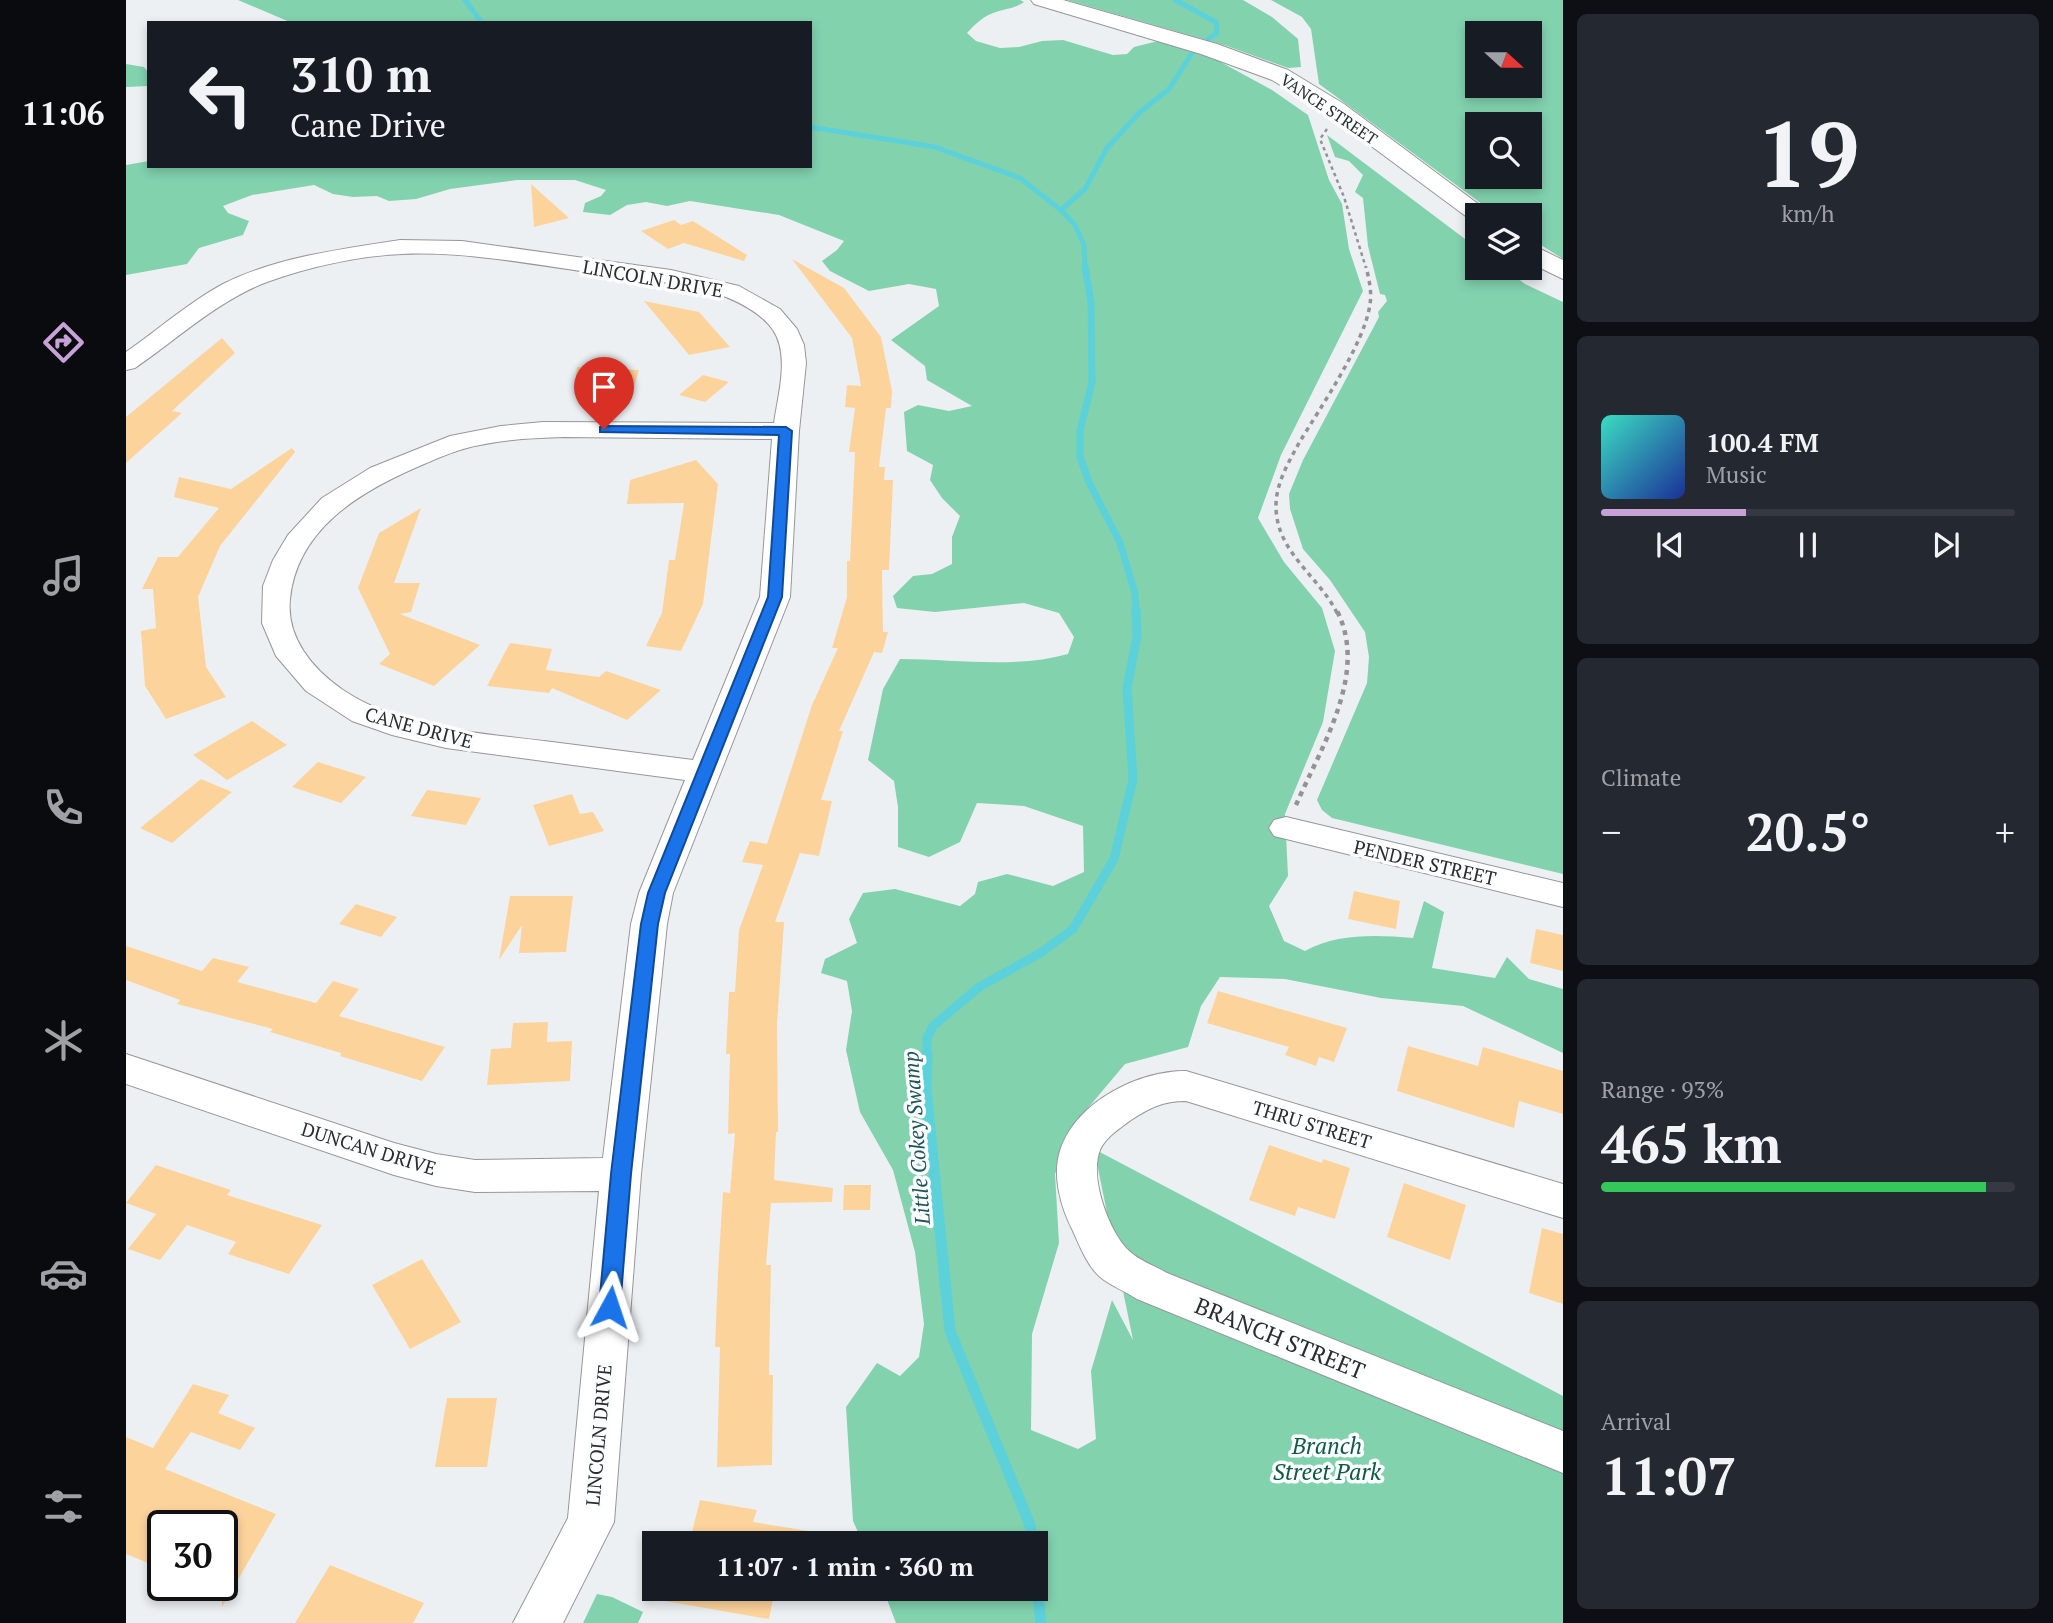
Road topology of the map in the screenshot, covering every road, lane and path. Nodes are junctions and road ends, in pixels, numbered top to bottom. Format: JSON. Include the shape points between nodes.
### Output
{"nodes":[{"id":1,"x":1041,"y":0,"type":"edge"},
{"id":2,"x":1357,"y":125,"type":"junction"},
{"id":3,"x":1465,"y":204,"type":"edge"},
{"id":4,"x":1542,"y":259,"type":"edge"},
{"id":5,"x":1563,"y":271,"type":"edge"},
{"id":6,"x":126,"y":363,"type":"edge"},
{"id":7,"x":786,"y":431,"type":"junction"},
{"id":8,"x":706,"y":772,"type":"junction"},
{"id":9,"x":1286,"y":828,"type":"joint"},
{"id":10,"x":1563,"y":895,"type":"edge"},
{"id":11,"x":126,"y":1069,"type":"edge"},
{"id":12,"x":1080,"y":1150,"type":"joint"},
{"id":13,"x":621,"y":1174,"type":"junction"},
{"id":14,"x":1563,"y":1201,"type":"edge"},
{"id":15,"x":1563,"y":1452,"type":"edge"},
{"id":16,"x":537,"y":1623,"type":"edge"}],
"edges":[{"from":1,"to":2,"type":"street","name":"VANCE STREET","via":[[1263,67]]},
{"from":2,"to":3,"type":"street","name":"VANCE STREET"},
{"from":2,"to":9,"type":"path","via":[[1326,129],[1321,139],[1359,236],[1371,303],[1284,472],[1275,501],[1279,526],[1297,558],[1335,606],[1349,643],[1348,669]]},
{"from":4,"to":5,"type":"street"},
{"from":6,"to":7,"type":"street","name":"LINCOLN DRIVE","via":[[230,290],[271,273],[364,251],[462,248],[671,277],[753,301],[772,314],[792,345]]},
{"from":7,"to":8,"type":"street","name":"LINCOLN DRIVE","via":[[775,597]]},
{"from":7,"to":8,"type":"street","name":"CANE DRIVE","via":[[539,429],[460,442],[375,476],[339,496],[312,522],[279,576],[274,607],[280,636],[296,663],[322,691],[363,713],[476,743]]},
{"from":8,"to":13,"type":"street","name":"LINCOLN DRIVE","via":[[656,893],[649,924]]},
{"from":9,"to":10,"type":"street","name":"PENDER STREET"},
{"from":11,"to":13,"type":"street","name":"DUNCAN DRIVE","via":[[436,1170],[475,1176]]},
{"from":12,"to":14,"type":"street","name":"THRU STREET","via":[[1097,1123],[1125,1105],[1164,1085],[1186,1086]]},
{"from":12,"to":15,"type":"street","name":"BRANCH STREET","via":[[1078,1191],[1093,1230],[1114,1264],[1152,1286]]},
{"from":13,"to":16,"type":"street","name":"LINCOLN DRIVE","via":[[591,1521]]}]}
